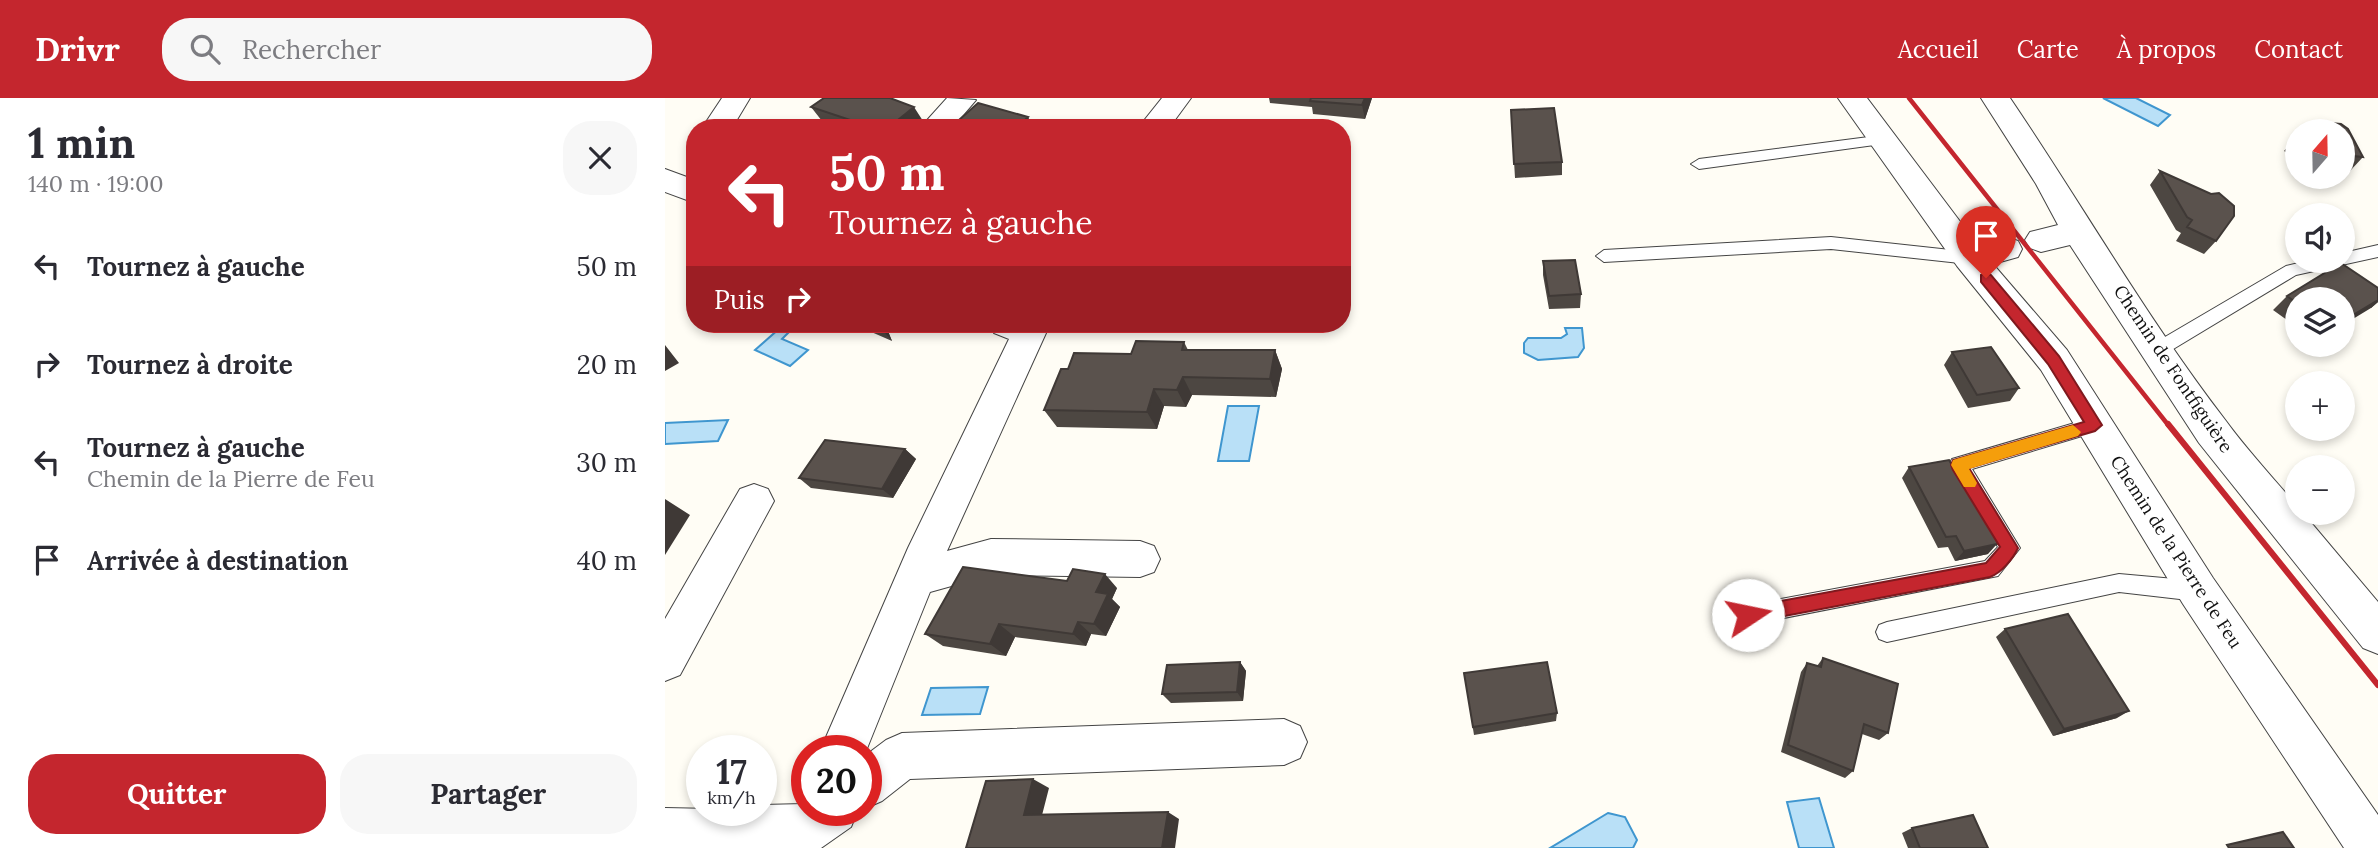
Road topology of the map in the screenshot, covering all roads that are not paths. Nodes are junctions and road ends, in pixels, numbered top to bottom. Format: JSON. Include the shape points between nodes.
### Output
{"nodes":[{"id":1,"x":736,"y":98,"type":"edge"},
{"id":2,"x":1852,"y":98,"type":"edge"},
{"id":3,"x":1995,"y":98,"type":"edge"},
{"id":4,"x":1176,"y":99,"type":"edge"},
{"id":5,"x":962,"y":100,"type":"dead end"},
{"id":6,"x":723,"y":119,"type":"edge"},
{"id":7,"x":944,"y":119,"type":"edge"},
{"id":8,"x":1160,"y":119,"type":"edge"},
{"id":9,"x":1884,"y":140,"type":"junction"},
{"id":10,"x":1699,"y":164,"type":"dead end"},
{"id":11,"x":2078,"y":232,"type":"junction"},
{"id":12,"x":2041,"y":240,"type":"dead end"},
{"id":13,"x":2378,"y":251,"type":"edge"},
{"id":14,"x":1988,"y":253,"type":"junction"},
{"id":15,"x":1604,"y":256,"type":"dead end"},
{"id":16,"x":2355,"y":256,"type":"edge"},
{"id":17,"x":2288,"y":273,"type":"edge"},
{"id":18,"x":1029,"y":333,"type":"edge"},
{"id":19,"x":2158,"y":349,"type":"junction"},
{"id":20,"x":2095,"y":425,"type":"junction"},
{"id":21,"x":754,"y":501,"type":"dead end"},
{"id":22,"x":1140,"y":559,"type":"dead end"},
{"id":23,"x":915,"y":579,"type":"junction"},
{"id":24,"x":2199,"y":591,"type":"junction"},
{"id":25,"x":1748,"y":615,"type":"dead end"},
{"id":26,"x":1887,"y":632,"type":"dead end"},
{"id":27,"x":2378,"y":634,"type":"edge"},
{"id":28,"x":665,"y":660,"type":"edge"},
{"id":29,"x":850,"y":735,"type":"edge"},
{"id":30,"x":1284,"y":742,"type":"dead end"},
{"id":31,"x":882,"y":772,"type":"edge"},
{"id":32,"x":791,"y":825,"type":"edge"},
{"id":33,"x":665,"y":832,"type":"edge"},
{"id":34,"x":2372,"y":848,"type":"edge"}],
"edges":[{"from":1,"to":6,"type":"street"},
{"from":2,"to":9,"type":"street","name":"Chemin de la Pierre de Feu"},
{"from":3,"to":11,"type":"street"},
{"from":4,"to":8,"type":"street"},
{"from":5,"to":7,"type":"street"},
{"from":9,"to":10,"type":"lane"},
{"from":9,"to":14,"type":"street","name":"Chemin de la Pierre de Feu"},
{"from":11,"to":12,"type":"street"},
{"from":11,"to":19,"type":"street","name":"Chemin de Fontfiguière"},
{"from":13,"to":16,"type":"lane"},
{"from":14,"to":15,"type":"lane","via":[[1831,243]]},
{"from":14,"to":20,"type":"street","name":"Chemin de la Pierre de Feu"},
{"from":17,"to":19,"type":"lane"},
{"from":18,"to":23,"type":"street"},
{"from":19,"to":27,"type":"street","name":"Chemin de Fontfiguière","via":[[2212,432]]},
{"from":20,"to":24,"type":"street","name":"Chemin de la Pierre de Feu"},
{"from":20,"to":25,"type":"lane","via":[[1959,465],[2010,548],[1990,569]]},
{"from":21,"to":28,"type":"street"},
{"from":22,"to":23,"type":"street","via":[[991,557]]},
{"from":23,"to":29,"type":"street"},
{"from":24,"to":26,"type":"lane","via":[[2119,583]]},
{"from":24,"to":34,"type":"street","name":"Chemin de la Pierre de Feu"},
{"from":30,"to":31,"type":"street","via":[[902,756]]},
{"from":32,"to":33,"type":"street"}]}
